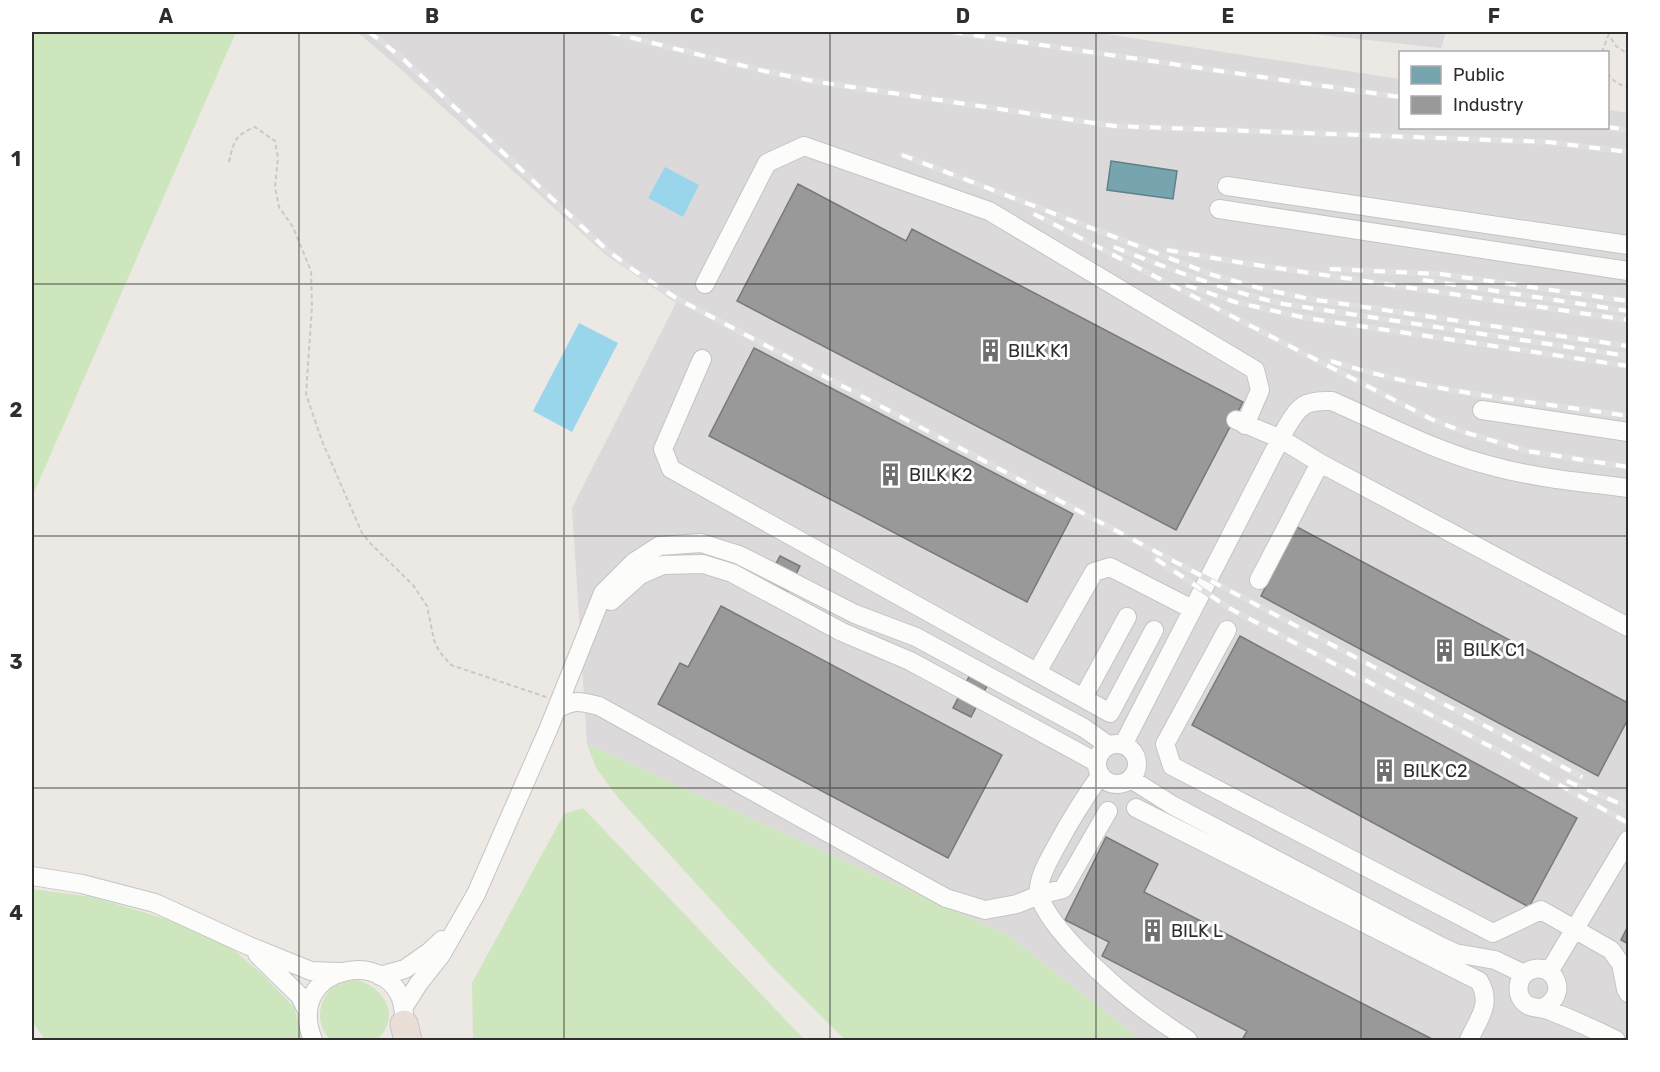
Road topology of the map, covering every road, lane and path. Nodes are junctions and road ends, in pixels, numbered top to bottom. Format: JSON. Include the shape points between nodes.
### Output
{"nodes":[{"id":1,"x":1608,"y":33,"type":"edge"},
{"id":2,"x":1602,"y":51,"type":"edge"},
{"id":3,"x":1629,"y":54,"type":"edge"},
{"id":4,"x":1609,"y":74,"type":"edge"},
{"id":5,"x":1629,"y":86,"type":"edge"},
{"id":6,"x":229,"y":162,"type":"dead end"},
{"id":7,"x":1227,"y":186,"type":"dead end"},
{"id":8,"x":1219,"y":209,"type":"dead end"},
{"id":9,"x":1629,"y":245,"type":"edge"},
{"id":10,"x":1629,"y":271,"type":"edge"},
{"id":11,"x":705,"y":284,"type":"dead end"},
{"id":12,"x":702,"y":359,"type":"dead end"},
{"id":13,"x":1482,"y":410,"type":"dead end"},
{"id":14,"x":1629,"y":432,"type":"edge"},
{"id":15,"x":1281,"y":440,"type":"junction"},
{"id":16,"x":1320,"y":463,"type":"junction"},
{"id":17,"x":1629,"y":488,"type":"edge"},
{"id":18,"x":1259,"y":580,"type":"dead end"},
{"id":19,"x":1192,"y":609,"type":"junction"},
{"id":20,"x":1127,"y":617,"type":"dead end"},
{"id":21,"x":1629,"y":627,"type":"edge"},
{"id":22,"x":1155,"y":630,"type":"dead end"},
{"id":23,"x":1227,"y":630,"type":"dead end"},
{"id":24,"x":583,"y":646,"type":"junction"},
{"id":25,"x":1037,"y":672,"type":"junction"},
{"id":26,"x":1083,"y":698,"type":"junction"},
{"id":27,"x":558,"y":705,"type":"junction"},
{"id":28,"x":1115,"y":745,"type":"junction"},
{"id":29,"x":1098,"y":769,"type":"junction"},
{"id":30,"x":1126,"y":781,"type":"junction"},
{"id":31,"x":1136,"y":808,"type":"dead end"},
{"id":32,"x":1108,"y":811,"type":"dead end"},
{"id":33,"x":1060,"y":838,"type":"junction"},
{"id":34,"x":1629,"y":840,"type":"edge"},
{"id":35,"x":32,"y":876,"type":"edge"},
{"id":36,"x":1039,"y":894,"type":"junction"},
{"id":37,"x":456,"y":926,"type":"junction"},
{"id":38,"x":1575,"y":928,"type":"junction"},
{"id":39,"x":249,"y":946,"type":"junction"},
{"id":40,"x":340,"y":972,"type":"junction"},
{"id":41,"x":1549,"y":972,"type":"junction"},
{"id":42,"x":1524,"y":974,"type":"junction"},
{"id":43,"x":380,"y":976,"type":"junction"},
{"id":44,"x":1557,"y":990,"type":"junction"},
{"id":45,"x":1629,"y":993,"type":"edge"},
{"id":46,"x":1542,"y":1008,"type":"junction"},
{"id":47,"x":308,"y":1013,"type":"junction"},
{"id":48,"x":1588,"y":1025,"type":"junction"},
{"id":49,"x":403,"y":1028,"type":"edge"},
{"id":50,"x":313,"y":1040,"type":"edge"},
{"id":51,"x":1188,"y":1041,"type":"edge"},
{"id":52,"x":1469,"y":1041,"type":"edge"},
{"id":53,"x":1616,"y":1041,"type":"edge"}],
"edges":[{"from":1,"to":2,"type":"path"},
{"from":1,"to":3,"type":"path","via":[[1616,46]]},
{"from":4,"to":5,"type":"path","via":[[1622,86]]},
{"from":6,"to":27,"type":"path","via":[[234,141],[244,132],[255,127],[275,141],[279,207],[293,227],[311,271],[306,394],[362,533],[427,606],[434,640],[451,665]]},
{"from":7,"to":9,"type":"street"},
{"from":8,"to":10,"type":"street"},
{"from":11,"to":15,"type":"street","via":[[767,163],[804,146],[989,211],[1255,370],[1260,390],[1240,422]]},
{"from":12,"to":25,"type":"street","via":[[663,449],[671,469]]},
{"from":13,"to":14,"type":"street"},
{"from":15,"to":16,"type":"street"},
{"from":15,"to":17,"type":"street","via":[[1295,412],[1305,404],[1332,401],[1487,465]]},
{"from":15,"to":19,"type":"street"},
{"from":16,"to":18,"type":"street"},
{"from":16,"to":21,"type":"street"},
{"from":19,"to":25,"type":"street","via":[[1110,567],[1094,572]]},
{"from":19,"to":28,"type":"street"},
{"from":20,"to":26,"type":"street"},
{"from":22,"to":26,"type":"street","via":[[1110,713]]},
{"from":23,"to":38,"type":"street","via":[[1165,744],[1172,766],[1493,933],[1541,910]]},
{"from":24,"to":27,"type":"street"},
{"from":24,"to":28,"type":"street","via":[[603,593],[634,562],[659,546],[701,543],[739,555],[855,614],[916,638]]},
{"from":24,"to":29,"type":"street","via":[[611,602],[640,576],[663,565],[703,564],[732,573],[842,632],[910,661]]},
{"from":25,"to":26,"type":"street"},
{"from":27,"to":36,"type":"street","via":[[578,700],[598,706],[946,898],[985,909],[1017,904]]},
{"from":27,"to":37,"type":"street","via":[[481,883]]},
{"from":28,"to":29,"type":"street","via":[[1102,750]]},
{"from":28,"to":30,"type":"street","via":[[1134,753],[1136,759],[1137,766]]},
{"from":29,"to":30,"type":"street","via":[[1109,783]]},
{"from":29,"to":33,"type":"street"},
{"from":30,"to":33,"type":"street","via":[[1105,793]]},
{"from":30,"to":42,"type":"street","via":[[1440,946],[1455,953],[1495,960]]},
{"from":31,"to":52,"type":"street","via":[[1479,981],[1486,992],[1484,1008]]},
{"from":32,"to":36,"type":"street","via":[[1063,890]]},
{"from":33,"to":36,"type":"street","via":[[1048,860]]},
{"from":34,"to":38,"type":"street"},
{"from":35,"to":39,"type":"street","via":[[155,903]]},
{"from":36,"to":51,"type":"street","via":[[1045,911],[1069,943],[1135,1003]]},
{"from":37,"to":43,"type":"street","via":[[405,969]]},
{"from":37,"to":49,"type":"street","via":[[441,955],[419,983]]},
{"from":38,"to":41,"type":"street"},
{"from":38,"to":45,"type":"street","via":[[1611,950],[1622,964]]},
{"from":39,"to":40,"type":"street","via":[[311,971]]},
{"from":39,"to":47,"type":"street","via":[[300,996]]},
{"from":40,"to":43,"type":"street","via":[[358,969]]},
{"from":40,"to":47,"type":"street","via":[[317,989]]},
{"from":41,"to":42,"type":"street","via":[[1541,968]]},
{"from":41,"to":44,"type":"street"},
{"from":42,"to":46,"type":"street","via":[[1518,989],[1520,997],[1526,1004]]},
{"from":43,"to":49,"type":"street","via":[[400,998]]},
{"from":44,"to":46,"type":"street","via":[[1555,998]]},
{"from":44,"to":48,"type":"street"},
{"from":46,"to":48,"type":"street"},
{"from":47,"to":50,"type":"street"},
{"from":48,"to":53,"type":"street"}]}
